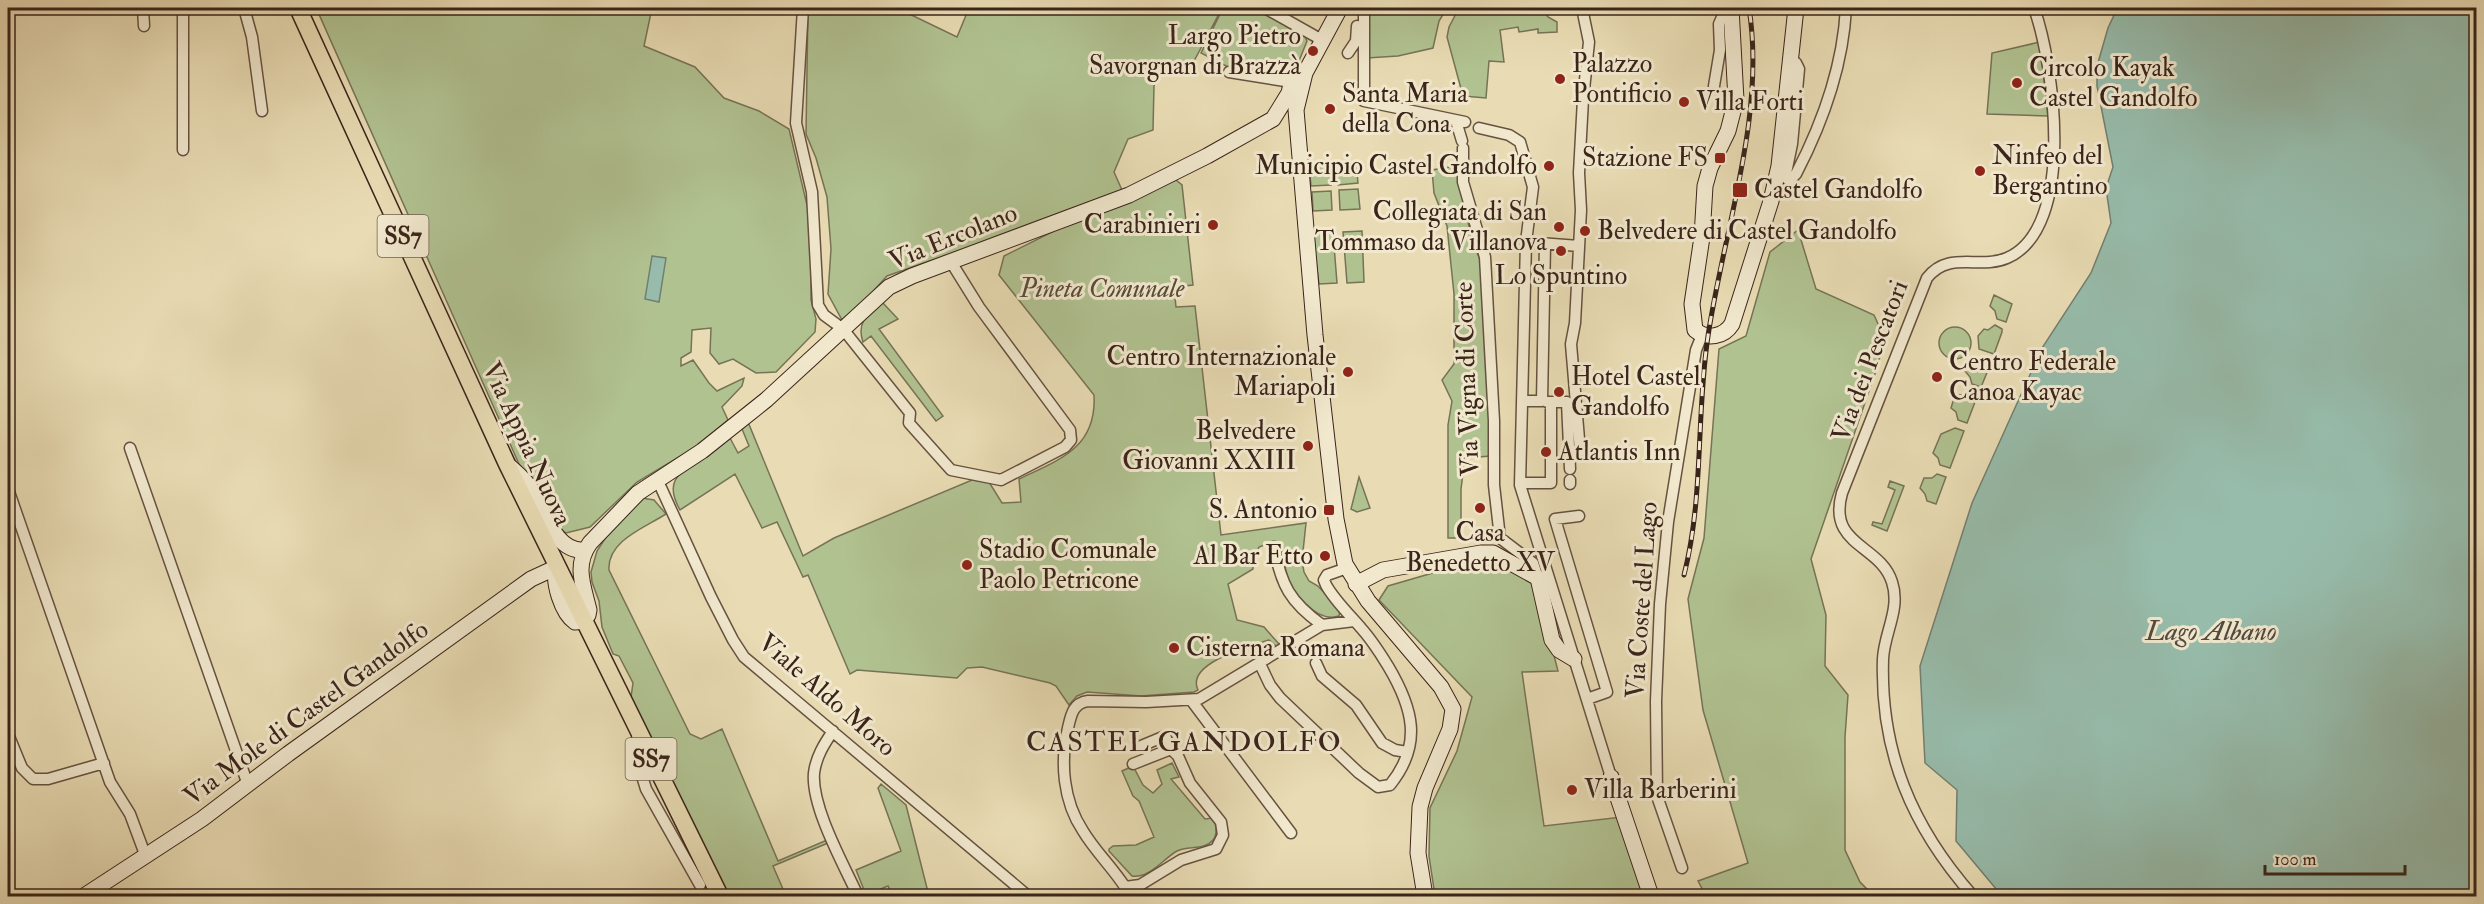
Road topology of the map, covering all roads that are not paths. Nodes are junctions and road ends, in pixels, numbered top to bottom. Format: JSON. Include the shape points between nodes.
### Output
{"nodes":[{"id":1,"x":144,"y":8,"type":"edge"},
{"id":2,"x":183,"y":8,"type":"edge"},
{"id":3,"x":244,"y":8,"type":"edge"},
{"id":4,"x":298,"y":8,"type":"edge"},
{"id":5,"x":803,"y":8,"type":"edge"},
{"id":6,"x":1264,"y":8,"type":"edge"},
{"id":7,"x":1340,"y":8,"type":"edge"},
{"id":8,"x":1582,"y":8,"type":"edge"},
{"id":9,"x":1726,"y":8,"type":"edge"},
{"id":10,"x":1731,"y":8,"type":"edge"},
{"id":11,"x":1796,"y":8,"type":"edge"},
{"id":12,"x":1846,"y":8,"type":"edge"},
{"id":13,"x":2034,"y":8,"type":"edge"},
{"id":14,"x":1364,"y":9,"type":"edge"},
{"id":15,"x":144,"y":26,"type":"dead end"},
{"id":16,"x":1322,"y":40,"type":"junction"},
{"id":17,"x":1348,"y":53,"type":"dead end"},
{"id":18,"x":1791,"y":59,"type":"junction"},
{"id":19,"x":1229,"y":72,"type":"dead end"},
{"id":20,"x":1297,"y":78,"type":"junction"},
{"id":21,"x":1714,"y":86,"type":"dead end"},
{"id":22,"x":262,"y":111,"type":"dead end"},
{"id":23,"x":1479,"y":128,"type":"dead end"},
{"id":24,"x":183,"y":150,"type":"dead end"},
{"id":25,"x":1526,"y":242,"type":"junction"},
{"id":26,"x":1545,"y":244,"type":"junction"},
{"id":27,"x":1579,"y":246,"type":"junction"},
{"id":28,"x":951,"y":262,"type":"junction"},
{"id":29,"x":843,"y":329,"type":"junction"},
{"id":30,"x":1524,"y":330,"type":"junction"},
{"id":31,"x":1544,"y":330,"type":"junction"},
{"id":32,"x":1702,"y":335,"type":"junction"},
{"id":33,"x":1522,"y":400,"type":"junction"},
{"id":34,"x":1546,"y":402,"type":"junction"},
{"id":35,"x":130,"y":448,"type":"dead end"},
{"id":36,"x":1569,"y":451,"type":"junction"},
{"id":37,"x":507,"y":464,"type":"junction"},
{"id":38,"x":1570,"y":478,"type":"dead end"},
{"id":39,"x":657,"y":479,"type":"junction"},
{"id":40,"x":1520,"y":483,"type":"junction"},
{"id":41,"x":8,"y":489,"type":"edge"},
{"id":42,"x":1579,"y":516,"type":"dead end"},
{"id":43,"x":587,"y":547,"type":"junction"},
{"id":44,"x":1274,"y":547,"type":"dead end"},
{"id":45,"x":557,"y":567,"type":"junction"},
{"id":46,"x":1347,"y":568,"type":"junction"},
{"id":47,"x":1383,"y":570,"type":"junction"},
{"id":48,"x":1538,"y":578,"type":"junction"},
{"id":49,"x":1356,"y":584,"type":"junction"},
{"id":50,"x":1368,"y":601,"type":"junction"},
{"id":51,"x":583,"y":621,"type":"junction"},
{"id":52,"x":1354,"y":621,"type":"junction"},
{"id":53,"x":1322,"y":625,"type":"junction"},
{"id":54,"x":1574,"y":659,"type":"junction"},
{"id":55,"x":1316,"y":663,"type":"dead end"},
{"id":56,"x":1260,"y":664,"type":"junction"},
{"id":57,"x":1587,"y":699,"type":"junction"},
{"id":58,"x":1191,"y":700,"type":"junction"},
{"id":59,"x":832,"y":730,"type":"junction"},
{"id":60,"x":638,"y":732,"type":"junction"},
{"id":61,"x":8,"y":734,"type":"edge"},
{"id":62,"x":1141,"y":746,"type":"dead end"},
{"id":63,"x":1171,"y":749,"type":"junction"},
{"id":64,"x":1407,"y":752,"type":"junction"},
{"id":65,"x":104,"y":764,"type":"junction"},
{"id":66,"x":1133,"y":764,"type":"dead end"},
{"id":67,"x":1611,"y":777,"type":"joint"},
{"id":68,"x":248,"y":785,"type":"junction"},
{"id":69,"x":1291,"y":833,"type":"dead end"},
{"id":70,"x":146,"y":857,"type":"junction"},
{"id":71,"x":1682,"y":868,"type":"dead end"},
{"id":72,"x":700,"y":885,"type":"dead end"},
{"id":73,"x":1125,"y":892,"type":"edge"},
{"id":74,"x":84,"y":897,"type":"edge"},
{"id":75,"x":720,"y":897,"type":"edge"},
{"id":76,"x":858,"y":897,"type":"edge"},
{"id":77,"x":1028,"y":897,"type":"edge"},
{"id":78,"x":1425,"y":897,"type":"edge"},
{"id":79,"x":1651,"y":897,"type":"edge"},
{"id":80,"x":1659,"y":897,"type":"edge"},
{"id":81,"x":1670,"y":897,"type":"edge"},
{"id":82,"x":1973,"y":897,"type":"edge"}],
"edges":[{"from":1,"to":15,"type":"street"},
{"from":2,"to":24,"type":"street"},
{"from":3,"to":22,"type":"street"},
{"from":4,"to":37,"type":"main road","name":"Via Appia Nuova","number":"SS7"},
{"from":5,"to":29,"type":"street","via":[[796,123],[812,192],[816,294],[824,315]]},
{"from":6,"to":16,"type":"street"},
{"from":7,"to":16,"type":"street"},
{"from":8,"to":27,"type":"street","via":[[1589,42],[1578,173]]},
{"from":9,"to":21,"type":"street","via":[[1719,24],[1720,50]]},
{"from":10,"to":32,"type":"street","via":[[1736,100],[1704,192],[1692,304],[1693,325]]},
{"from":11,"to":18,"type":"street"},
{"from":12,"to":18,"type":"street","via":[[1841,48],[1818,127],[1790,180],[1786,173],[1799,69]]},
{"from":13,"to":82,"type":"street","name":"Via dei Pescatori","via":[[2047,53],[2055,143],[2052,184],[2040,224],[2027,243],[2009,257],[1993,262],[1951,262],[1936,268],[1927,278],[1841,496],[1839,514],[1854,542],[1885,570],[1893,584],[1894,609],[1884,647],[1885,714],[1898,775],[1938,853]]},
{"from":14,"to":17,"type":"street","via":[[1358,15],[1356,41]]},
{"from":14,"to":48,"type":"street","name":"Via Vigna di Corte","via":[[1364,100],[1460,122],[1463,182],[1485,257],[1494,485],[1500,538],[1533,563]]},
{"from":16,"to":20,"type":"street"},
{"from":18,"to":32,"type":"street","via":[[1776,178],[1732,324],[1718,336]]},
{"from":19,"to":20,"type":"street"},
{"from":20,"to":28,"type":"street","name":"Via Ercolano","via":[[1276,116],[1206,156],[1129,195]]},
{"from":20,"to":46,"type":"street","via":[[1295,118],[1316,346],[1337,526]]},
{"from":23,"to":25,"type":"street","via":[[1516,139],[1524,151],[1533,187]]},
{"from":25,"to":26,"type":"street"},
{"from":25,"to":30,"type":"street"},
{"from":26,"to":27,"type":"street"},
{"from":26,"to":31,"type":"street"},
{"from":27,"to":36,"type":"street","via":[[1571,344],[1580,451]]},
{"from":28,"to":29,"type":"street","name":"Via Ercolano","via":[[894,284]]},
{"from":28,"to":29,"type":"street","via":[[979,308],[1069,427],[1069,443],[1053,453],[1001,480],[951,470],[909,423],[910,413]]},
{"from":29,"to":39,"type":"street","name":"Via Ercolano","via":[[766,400],[702,451]]},
{"from":30,"to":31,"type":"street"},
{"from":30,"to":33,"type":"street"},
{"from":31,"to":34,"type":"street"},
{"from":32,"to":71,"type":"street","name":"Via Coste del Lago","via":[[1696,350],[1668,522],[1656,701],[1657,796]]},
{"from":33,"to":34,"type":"street"},
{"from":33,"to":40,"type":"street"},
{"from":34,"to":36,"type":"street","via":[[1566,402]]},
{"from":34,"to":40,"type":"street","via":[[1551,483]]},
{"from":35,"to":68,"type":"street"},
{"from":36,"to":38,"type":"street"},
{"from":37,"to":43,"type":"street","via":[[531,488],[561,541],[573,549]]},
{"from":37,"to":45,"type":"main road","name":"Via Appia Nuova","number":"SS7"},
{"from":39,"to":43,"type":"street","name":"Via Ercolano","via":[[633,497]]},
{"from":39,"to":59,"type":"street","name":"Viale Aldo Moro","via":[[738,649]]},
{"from":40,"to":54,"type":"street"},
{"from":41,"to":65,"type":"street"},
{"from":42,"to":57,"type":"street","via":[[1555,519],[1607,692]]},
{"from":43,"to":51,"type":"street","via":[[579,566],[589,613]]},
{"from":44,"to":53,"type":"street","via":[[1287,591]]},
{"from":45,"to":51,"type":"main road","name":"Via Appia Nuova","number":"SS7"},
{"from":45,"to":68,"type":"street","name":"Via Mole di Castel Gandolfo","via":[[531,579]]},
{"from":46,"to":47,"type":"street"},
{"from":46,"to":49,"type":"street"},
{"from":46,"to":52,"type":"street","via":[[1327,575],[1325,582]]},
{"from":47,"to":48,"type":"street","via":[[1481,553],[1493,554]]},
{"from":47,"to":49,"type":"street"},
{"from":47,"to":50,"type":"street"},
{"from":48,"to":54,"type":"street","via":[[1552,640]]},
{"from":49,"to":50,"type":"street"},
{"from":50,"to":78,"type":"street","via":[[1442,687],[1453,709],[1449,733],[1419,807],[1418,853]]},
{"from":51,"to":60,"type":"main road","name":"Via Appia Nuova","number":"SS7"},
{"from":52,"to":53,"type":"street"},
{"from":52,"to":64,"type":"street","via":[[1380,654],[1405,698],[1412,726]]},
{"from":53,"to":56,"type":"street"},
{"from":54,"to":57,"type":"street"},
{"from":55,"to":64,"type":"street","via":[[1322,676],[1356,705],[1382,743]]},
{"from":56,"to":58,"type":"street","via":[[1204,697]]},
{"from":56,"to":64,"type":"street","via":[[1280,698],[1371,783],[1381,788],[1390,785]]},
{"from":57,"to":67,"type":"street"},
{"from":58,"to":69,"type":"street"},
{"from":58,"to":73,"type":"street","via":[[1088,701],[1079,704],[1071,715],[1063,755],[1069,799],[1082,830]]},
{"from":59,"to":76,"type":"street","via":[[818,758],[815,788]]},
{"from":59,"to":77,"type":"street","name":"Viale Aldo Moro"},
{"from":60,"to":72,"type":"street","via":[[635,753],[646,789]]},
{"from":60,"to":75,"type":"main road","name":"Via Appia Nuova","number":"SS7"},
{"from":61,"to":65,"type":"street","via":[[23,770],[33,779],[48,779]]},
{"from":62,"to":63,"type":"street","via":[[1165,736]]},
{"from":63,"to":66,"type":"street"},
{"from":63,"to":73,"type":"street","via":[[1190,783],[1221,822],[1222,839],[1211,851],[1181,860]]},
{"from":65,"to":70,"type":"street","via":[[114,790],[130,814]]},
{"from":67,"to":79,"type":"street"},
{"from":68,"to":70,"type":"street","name":"Via Mole di Castel Gandolfo"},
{"from":70,"to":74,"type":"street","name":"Via Mole di Castel Gandolfo"},
{"from":80,"to":81,"type":"street"}]}
